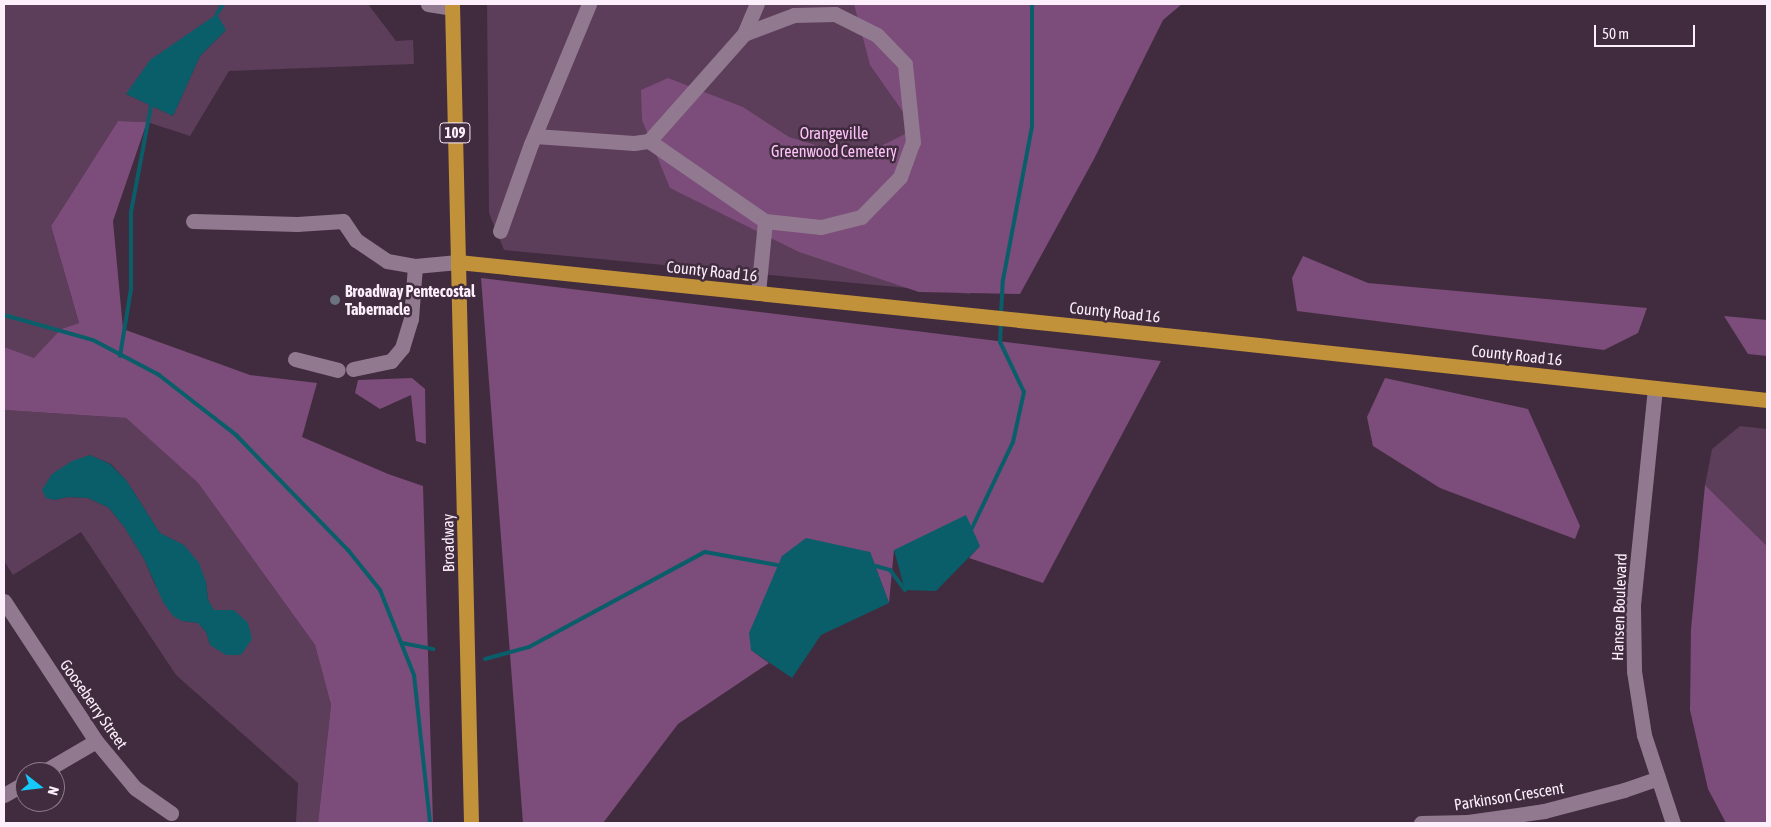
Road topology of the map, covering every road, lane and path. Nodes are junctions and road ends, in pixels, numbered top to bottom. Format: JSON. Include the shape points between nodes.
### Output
{"nodes":[{"id":1,"x":428,"y":4,"type":"edge"},
{"id":2,"x":590,"y":4,"type":"edge"},
{"id":3,"x":757,"y":4,"type":"edge"},
{"id":4,"x":452,"y":6,"type":"edge"},
{"id":5,"x":744,"y":34,"type":"junction"},
{"id":6,"x":535,"y":136,"type":"junction"},
{"id":7,"x":649,"y":141,"type":"junction"},
{"id":8,"x":193,"y":221,"type":"dead end"},
{"id":9,"x":765,"y":221,"type":"junction"},
{"id":10,"x":500,"y":231,"type":"dead end"},
{"id":11,"x":458,"y":262,"type":"junction"},
{"id":12,"x":415,"y":266,"type":"junction"},
{"id":13,"x":758,"y":293,"type":"junction"},
{"id":14,"x":294,"y":359,"type":"dead end"},
{"id":15,"x":353,"y":369,"type":"dead end"},
{"id":16,"x":338,"y":370,"type":"dead end"},
{"id":17,"x":1655,"y":388,"type":"junction"},
{"id":18,"x":1767,"y":400,"type":"edge"},
{"id":19,"x":4,"y":601,"type":"edge"},
{"id":20,"x":96,"y":741,"type":"junction"},
{"id":21,"x":60,"y":762,"type":"edge"},
{"id":22,"x":1658,"y":778,"type":"junction"},
{"id":23,"x":171,"y":813,"type":"dead end"},
{"id":24,"x":471,"y":823,"type":"edge"},
{"id":25,"x":1421,"y":823,"type":"edge"},
{"id":26,"x":1672,"y":823,"type":"edge"}],
"edges":[{"from":1,"to":4,"type":"street"},
{"from":2,"to":6,"type":"street"},
{"from":3,"to":5,"type":"street"},
{"from":4,"to":11,"type":"main road","number":"109"},
{"from":5,"to":7,"type":"street"},
{"from":5,"to":9,"type":"street","via":[[794,15],[835,14],[877,35],[905,64],[913,142],[900,177],[861,217],[821,227]]},
{"from":6,"to":7,"type":"street","via":[[634,143]]},
{"from":6,"to":10,"type":"street"},
{"from":7,"to":9,"type":"street"},
{"from":8,"to":12,"type":"street","via":[[297,224],[344,221],[356,240],[387,261]]},
{"from":9,"to":13,"type":"street"},
{"from":11,"to":12,"type":"street"},
{"from":11,"to":13,"type":"main road","name":"County Road 16"},
{"from":11,"to":24,"type":"main road","name":"Broadway"},
{"from":12,"to":15,"type":"street","via":[[411,319],[402,348],[391,361]]},
{"from":13,"to":17,"type":"main road","name":"County Road 16"},
{"from":14,"to":16,"type":"street"},
{"from":17,"to":18,"type":"main road","name":"County Road 16"},
{"from":17,"to":22,"type":"street","name":"Hansen Boulevard","via":[[1633,606],[1634,670],[1644,734]]},
{"from":19,"to":20,"type":"street","name":"Gooseberry Street"},
{"from":20,"to":21,"type":"street"},
{"from":20,"to":23,"type":"street","name":"Gooseberry Street","via":[[135,788]]},
{"from":22,"to":25,"type":"street","name":"Parkinson Crescent","via":[[1544,811],[1468,822]]},
{"from":22,"to":26,"type":"street","name":"Hansen Boulevard"}]}
